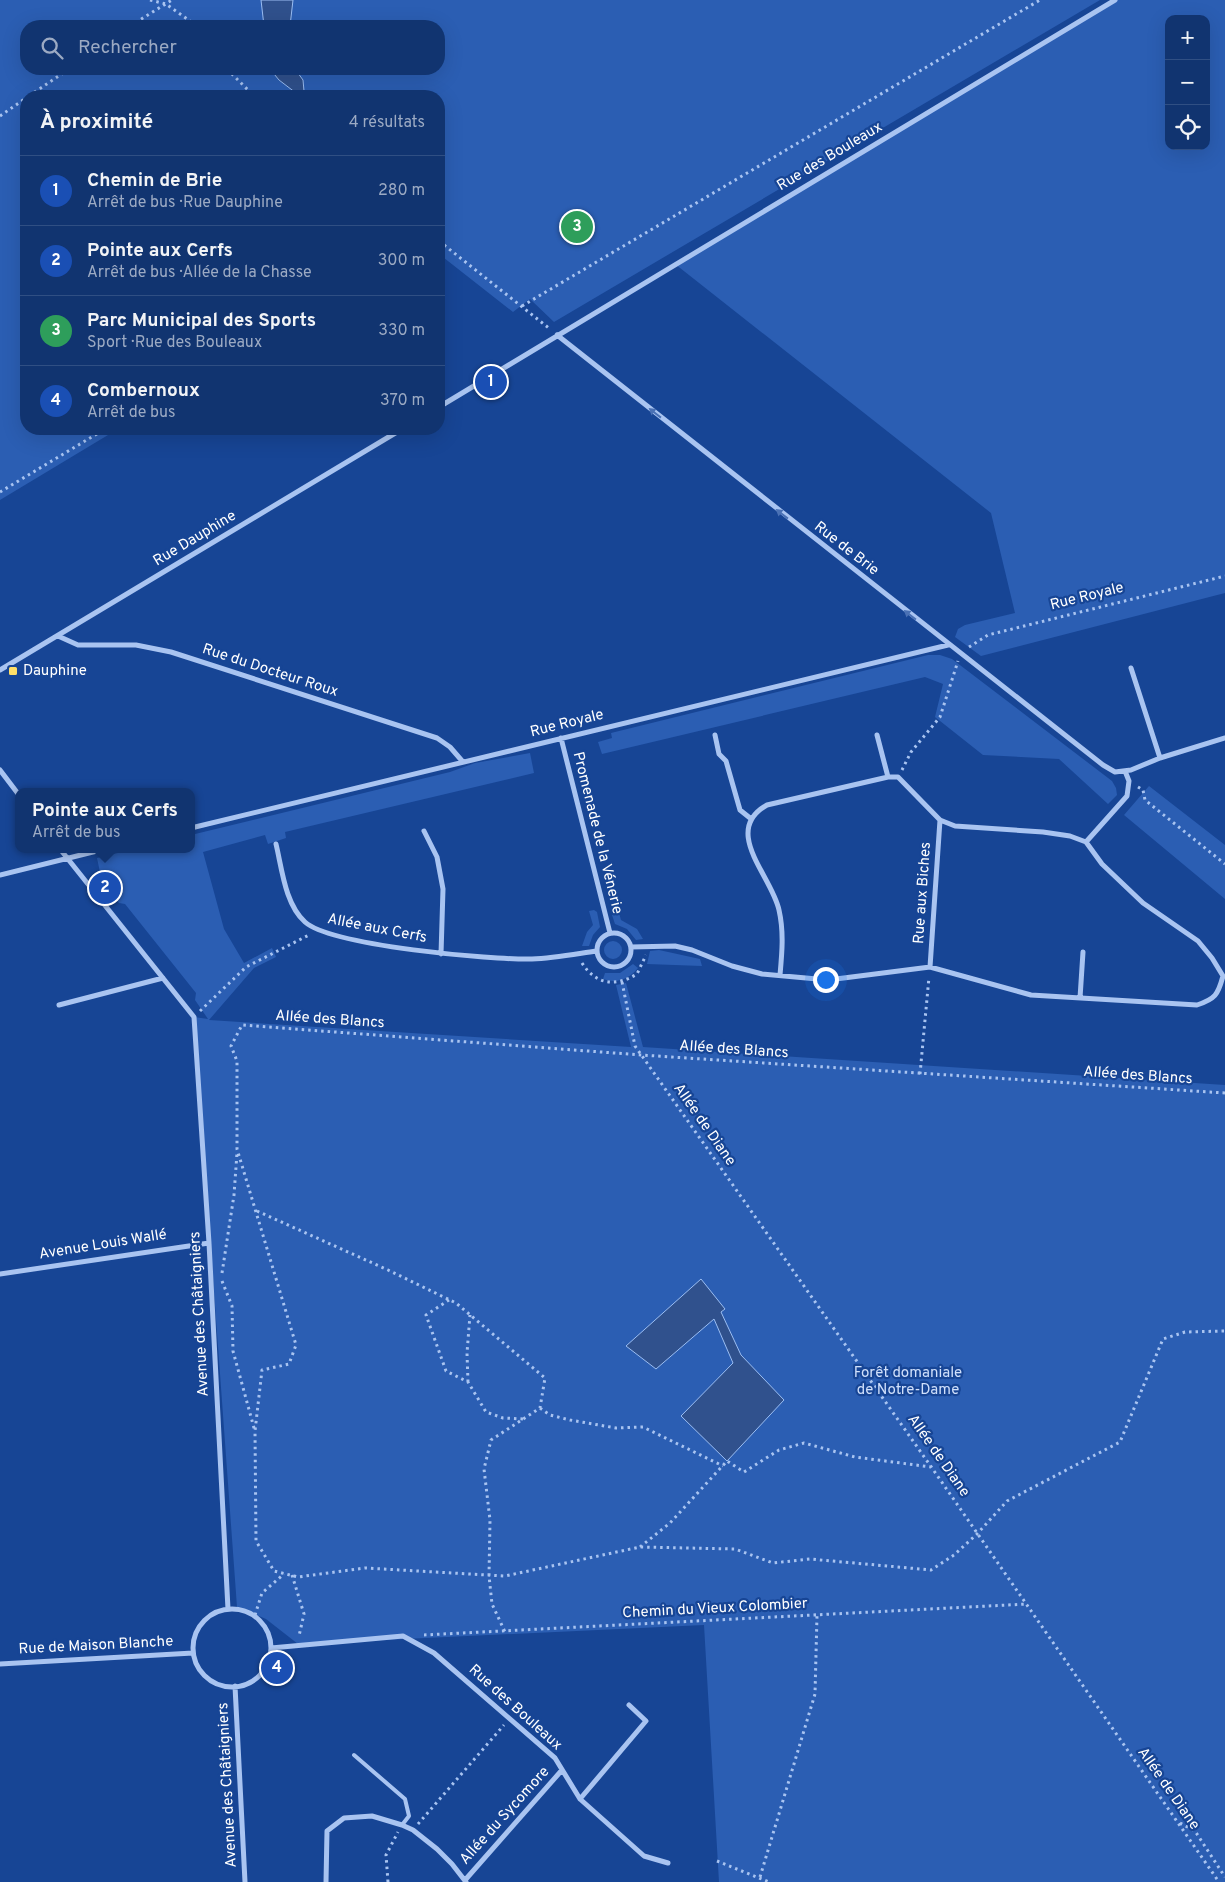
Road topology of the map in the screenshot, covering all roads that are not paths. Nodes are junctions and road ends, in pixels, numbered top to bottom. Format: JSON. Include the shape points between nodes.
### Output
{"nodes":[{"id":1,"x":1115,"y":0,"type":"edge"},
{"id":2,"x":557,"y":335,"type":"junction"},
{"id":3,"x":445,"y":403,"type":"edge"},
{"id":4,"x":392,"y":435,"type":"edge"},
{"id":5,"x":58,"y":636,"type":"junction"},
{"id":6,"x":948,"y":645,"type":"junction"},
{"id":7,"x":1131,"y":668,"type":"dead end"},
{"id":8,"x":0,"y":670,"type":"edge"},
{"id":9,"x":715,"y":735,"type":"dead end"},
{"id":10,"x":877,"y":735,"type":"dead end"},
{"id":11,"x":560,"y":738,"type":"junction"},
{"id":12,"x":1225,"y":738,"type":"edge"},
{"id":13,"x":1160,"y":758,"type":"junction"},
{"id":14,"x":463,"y":762,"type":"junction"},
{"id":15,"x":0,"y":770,"type":"edge"},
{"id":16,"x":1125,"y":771,"type":"junction"},
{"id":17,"x":888,"y":777,"type":"junction"},
{"id":18,"x":15,"y":789,"type":"edge"},
{"id":19,"x":750,"y":818,"type":"junction"},
{"id":20,"x":940,"y":820,"type":"junction"},
{"id":21,"x":195,"y":827,"type":"edge"},
{"id":22,"x":424,"y":831,"type":"dead end"},
{"id":23,"x":1086,"y":842,"type":"junction"},
{"id":24,"x":276,"y":844,"type":"dead end"},
{"id":25,"x":63,"y":853,"type":"edge"},
{"id":26,"x":91,"y":853,"type":"edge"},
{"id":27,"x":68,"y":859,"type":"junction"},
{"id":28,"x":0,"y":875,"type":"edge"},
{"id":29,"x":610,"y":933,"type":"junction"},
{"id":30,"x":630,"y":947,"type":"junction"},
{"id":31,"x":596,"y":951,"type":"junction"},
{"id":32,"x":1083,"y":952,"type":"dead end"},
{"id":33,"x":442,"y":954,"type":"junction"},
{"id":34,"x":930,"y":967,"type":"junction"},
{"id":35,"x":780,"y":975,"type":"junction"},
{"id":36,"x":163,"y":978,"type":"junction"},
{"id":37,"x":1222,"y":990,"type":"edge"},
{"id":38,"x":1080,"y":998,"type":"junction"},
{"id":39,"x":59,"y":1006,"type":"dead end"},
{"id":40,"x":209,"y":1243,"type":"junction"},
{"id":41,"x":0,"y":1274,"type":"edge"},
{"id":42,"x":228,"y":1609,"type":"junction"},
{"id":43,"x":271,"y":1648,"type":"junction"},
{"id":44,"x":193,"y":1653,"type":"junction"},
{"id":45,"x":0,"y":1664,"type":"edge"},
{"id":46,"x":235,"y":1686,"type":"junction"},
{"id":47,"x":629,"y":1705,"type":"dead end"},
{"id":48,"x":354,"y":1754,"type":"dead end"},
{"id":49,"x":562,"y":1770,"type":"junction"},
{"id":50,"x":580,"y":1799,"type":"junction"},
{"id":51,"x":402,"y":1825,"type":"junction"},
{"id":52,"x":668,"y":1863,"type":"dead end"},
{"id":53,"x":466,"y":1880,"type":"edge"},
{"id":54,"x":246,"y":1882,"type":"edge"},
{"id":55,"x":326,"y":1882,"type":"edge"}],
"edges":[{"from":1,"to":2,"type":"street","name":"Rue des Bouleaux"},
{"from":2,"to":3,"type":"street"},
{"from":6,"to":2,"type":"street","name":"Rue de Brie","one_way":true},
{"from":4,"to":5,"type":"street","name":"Rue Dauphine"},
{"from":5,"to":8,"type":"street","name":"Rue Dauphine"},
{"from":5,"to":14,"type":"street","name":"Rue du Docteur Roux","via":[[78,645],[136,645],[170,652],[437,738]]},
{"from":6,"to":11,"type":"street","name":"Rue Royale"},
{"from":6,"to":16,"type":"street","name":"Rue de Brie","via":[[1102,765],[1115,772]]},
{"from":7,"to":13,"type":"street"},
{"from":9,"to":19,"type":"street","via":[[740,810]]},
{"from":10,"to":17,"type":"street"},
{"from":11,"to":14,"type":"street","name":"Rue Royale"},
{"from":11,"to":29,"type":"street","name":"Promenade de la Vénerie"},
{"from":12,"to":13,"type":"street"},
{"from":13,"to":16,"type":"street"},
{"from":14,"to":21,"type":"street","name":"Rue Royale"},
{"from":15,"to":18,"type":"street"},
{"from":16,"to":23,"type":"street","via":[[1130,788],[1122,802]]},
{"from":17,"to":19,"type":"street","via":[[767,805]]},
{"from":17,"to":20,"type":"street","via":[[898,777]]},
{"from":19,"to":35,"type":"street","via":[[747,835],[753,856],[779,908],[783,933]]},
{"from":20,"to":23,"type":"street","via":[[955,826],[1070,836]]},
{"from":20,"to":34,"type":"street","name":"Rue aux Biches"},
{"from":22,"to":33,"type":"street","name":"Allée aux Cerfs","via":[[437,857],[443,889]]},
{"from":23,"to":37,"type":"street","via":[[1102,864],[1143,903],[1198,941],[1223,976]]},
{"from":24,"to":33,"type":"street","name":"Allée aux Cerfs","via":[[294,907],[304,922],[318,930],[357,940]]},
{"from":25,"to":27,"type":"street"},
{"from":26,"to":27,"type":"street"},
{"from":27,"to":28,"type":"street"},
{"from":27,"to":36,"type":"street"},
{"from":29,"to":30,"type":"street","via":[[625,937]]},
{"from":29,"to":31,"type":"street","via":[[600,940]]},
{"from":30,"to":31,"type":"street","via":[[630,957],[618,967],[603,964]]},
{"from":30,"to":35,"type":"street","via":[[675,946],[732,966]]},
{"from":31,"to":33,"type":"street","name":"Allée aux Cerfs","via":[[532,959]]},
{"from":32,"to":38,"type":"street"},
{"from":34,"to":35,"type":"street","via":[[828,980]]},
{"from":34,"to":38,"type":"street","via":[[1032,995]]},
{"from":36,"to":39,"type":"street"},
{"from":36,"to":40,"type":"street","name":"Avenue des Châtaigniers","via":[[194,1017]]},
{"from":37,"to":38,"type":"street","via":[[1212,1000],[1197,1005]]},
{"from":40,"to":41,"type":"street","name":"Avenue Louis Wallé"},
{"from":40,"to":42,"type":"street","name":"Avenue des Châtaigniers"},
{"from":42,"to":43,"type":"street","via":[[247,1613],[262,1624]]},
{"from":42,"to":44,"type":"street","via":[[216,1612],[198,1629],[193,1640]]},
{"from":43,"to":46,"type":"street","via":[[266,1665],[256,1678]]},
{"from":43,"to":49,"type":"street","name":"Rue des Bouleaux","via":[[403,1636],[434,1653],[554,1758]]},
{"from":44,"to":45,"type":"street","name":"Rue de Maison Blanche"},
{"from":44,"to":46,"type":"street","via":[[196,1664],[212,1681],[223,1686]]},
{"from":46,"to":54,"type":"street","name":"Avenue des Châtaigniers"},
{"from":47,"to":50,"type":"street","via":[[646,1721]]},
{"from":48,"to":51,"type":"lane","via":[[405,1799],[409,1816]]},
{"from":49,"to":50,"type":"street","name":"Rue des Bouleaux"},
{"from":49,"to":53,"type":"street","name":"Allée du Sycomore"},
{"from":50,"to":52,"type":"street","name":"Rue des Bouleaux","via":[[644,1856]]},
{"from":51,"to":53,"type":"street","via":[[413,1830],[447,1859]]},
{"from":51,"to":55,"type":"street","via":[[372,1816],[344,1818],[328,1831]]}]}
